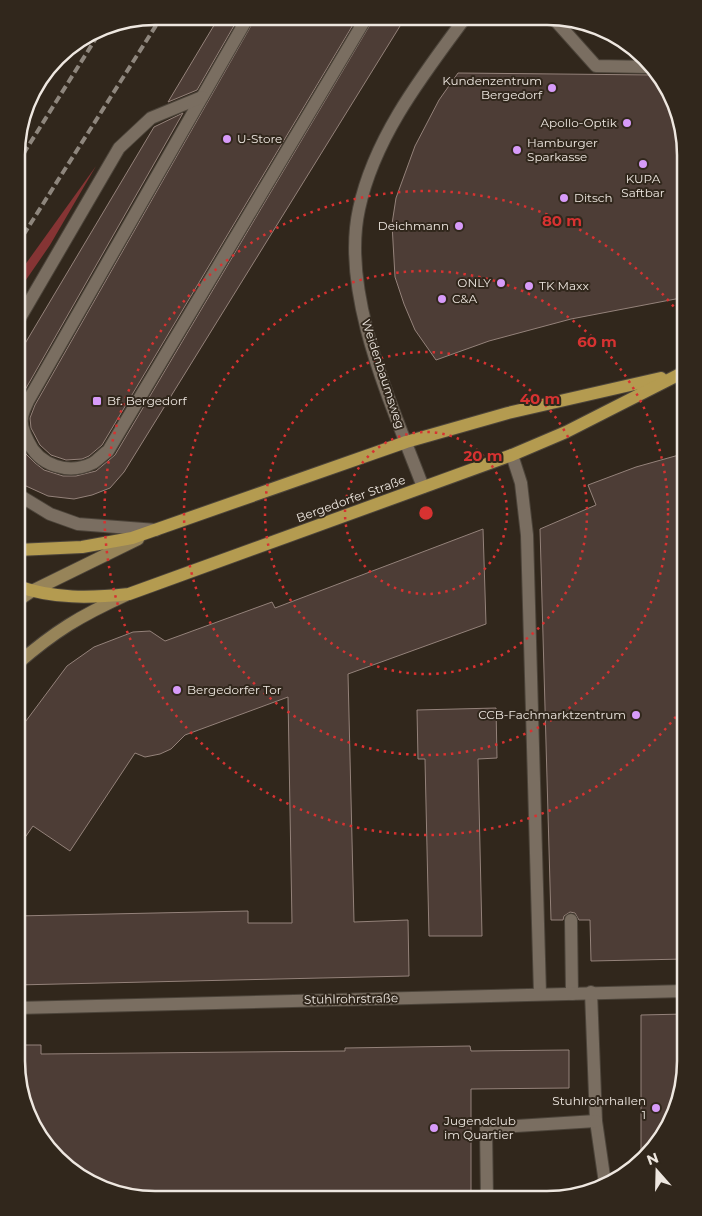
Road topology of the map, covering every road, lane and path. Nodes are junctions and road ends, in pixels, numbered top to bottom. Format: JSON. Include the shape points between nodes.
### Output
{"nodes":[{"id":1,"x":243,"y":25,"type":"edge"},
{"id":2,"x":362,"y":25,"type":"edge"},
{"id":3,"x":460,"y":25,"type":"edge"},
{"id":4,"x":560,"y":26,"type":"edge"},
{"id":5,"x":643,"y":67,"type":"edge"},
{"id":6,"x":202,"y":97,"type":"junction"},
{"id":7,"x":25,"y":308,"type":"edge"},
{"id":8,"x":677,"y":375,"type":"edge"},
{"id":9,"x":677,"y":376,"type":"edge"},
{"id":10,"x":25,"y":408,"type":"edge"},
{"id":11,"x":25,"y":434,"type":"edge"},
{"id":12,"x":406,"y":442,"type":"junction"},
{"id":13,"x":512,"y":454,"type":"junction"},
{"id":14,"x":423,"y":487,"type":"junction"},
{"id":15,"x":25,"y":499,"type":"edge"},
{"id":16,"x":156,"y":530,"type":"junction"},
{"id":17,"x":25,"y":550,"type":"edge"},
{"id":18,"x":25,"y":589,"type":"edge"},
{"id":19,"x":32,"y":591,"type":"junction"},
{"id":20,"x":129,"y":594,"type":"junction"},
{"id":21,"x":25,"y":596,"type":"edge"},
{"id":22,"x":25,"y":657,"type":"edge"},
{"id":23,"x":571,"y":920,"type":"dead end"},
{"id":24,"x":677,"y":991,"type":"edge"},
{"id":25,"x":591,"y":992,"type":"junction"},
{"id":26,"x":540,"y":994,"type":"junction"},
{"id":27,"x":572,"y":994,"type":"junction"},
{"id":28,"x":25,"y":1008,"type":"edge"},
{"id":29,"x":596,"y":1121,"type":"junction"},
{"id":30,"x":604,"y":1178,"type":"edge"},
{"id":31,"x":487,"y":1191,"type":"edge"}],
"edges":[{"from":1,"to":6,"type":"street"},
{"from":2,"to":11,"type":"street","via":[[108,450],[93,463],[74,469],[55,467],[40,459]]},
{"from":3,"to":12,"type":"street","name":"Weidenbaumsweg","via":[[395,122],[374,165],[358,216],[355,249],[366,330]]},
{"from":4,"to":5,"type":"street","via":[[597,70]]},
{"from":6,"to":7,"type":"street","via":[[151,118],[119,148]]},
{"from":6,"to":10,"type":"street"},
{"from":8,"to":12,"type":"main road","name":"Bergedorfer Straße","via":[[508,413]]},
{"from":9,"to":13,"type":"main road","name":"Bergedorfer Straße","via":[[566,432]]},
{"from":12,"to":14,"type":"street","name":"Weidenbaumsweg"},
{"from":12,"to":16,"type":"main road","name":"Bergedorfer Straße"},
{"from":13,"to":14,"type":"main road","name":"Bergedorfer Straße"},
{"from":13,"to":26,"type":"street","via":[[521,483],[527,535]]},
{"from":14,"to":20,"type":"main road","name":"Bergedorfer Straße"},
{"from":15,"to":16,"type":"street","via":[[70,522]]},
{"from":16,"to":17,"type":"main road","name":"Bergedorfer Straße","via":[[91,546]]},
{"from":16,"to":19,"type":"main road"},
{"from":18,"to":19,"type":"main road","name":"Bergedorfer Straße"},
{"from":19,"to":20,"type":"main road","name":"Bergedorfer Straße","via":[[74,598]]},
{"from":19,"to":21,"type":"main road"},
{"from":20,"to":22,"type":"main road","via":[[68,623]]},
{"from":23,"to":27,"type":"street"},
{"from":24,"to":25,"type":"street","name":"Stuhlrohrstraße"},
{"from":25,"to":27,"type":"street","name":"Stuhlrohrstraße"},
{"from":25,"to":29,"type":"street"},
{"from":26,"to":27,"type":"street","name":"Stuhlrohrstraße"},
{"from":26,"to":28,"type":"street","name":"Stuhlrohrstraße"},
{"from":29,"to":30,"type":"street"},
{"from":29,"to":31,"type":"street","via":[[486,1128]]}]}
